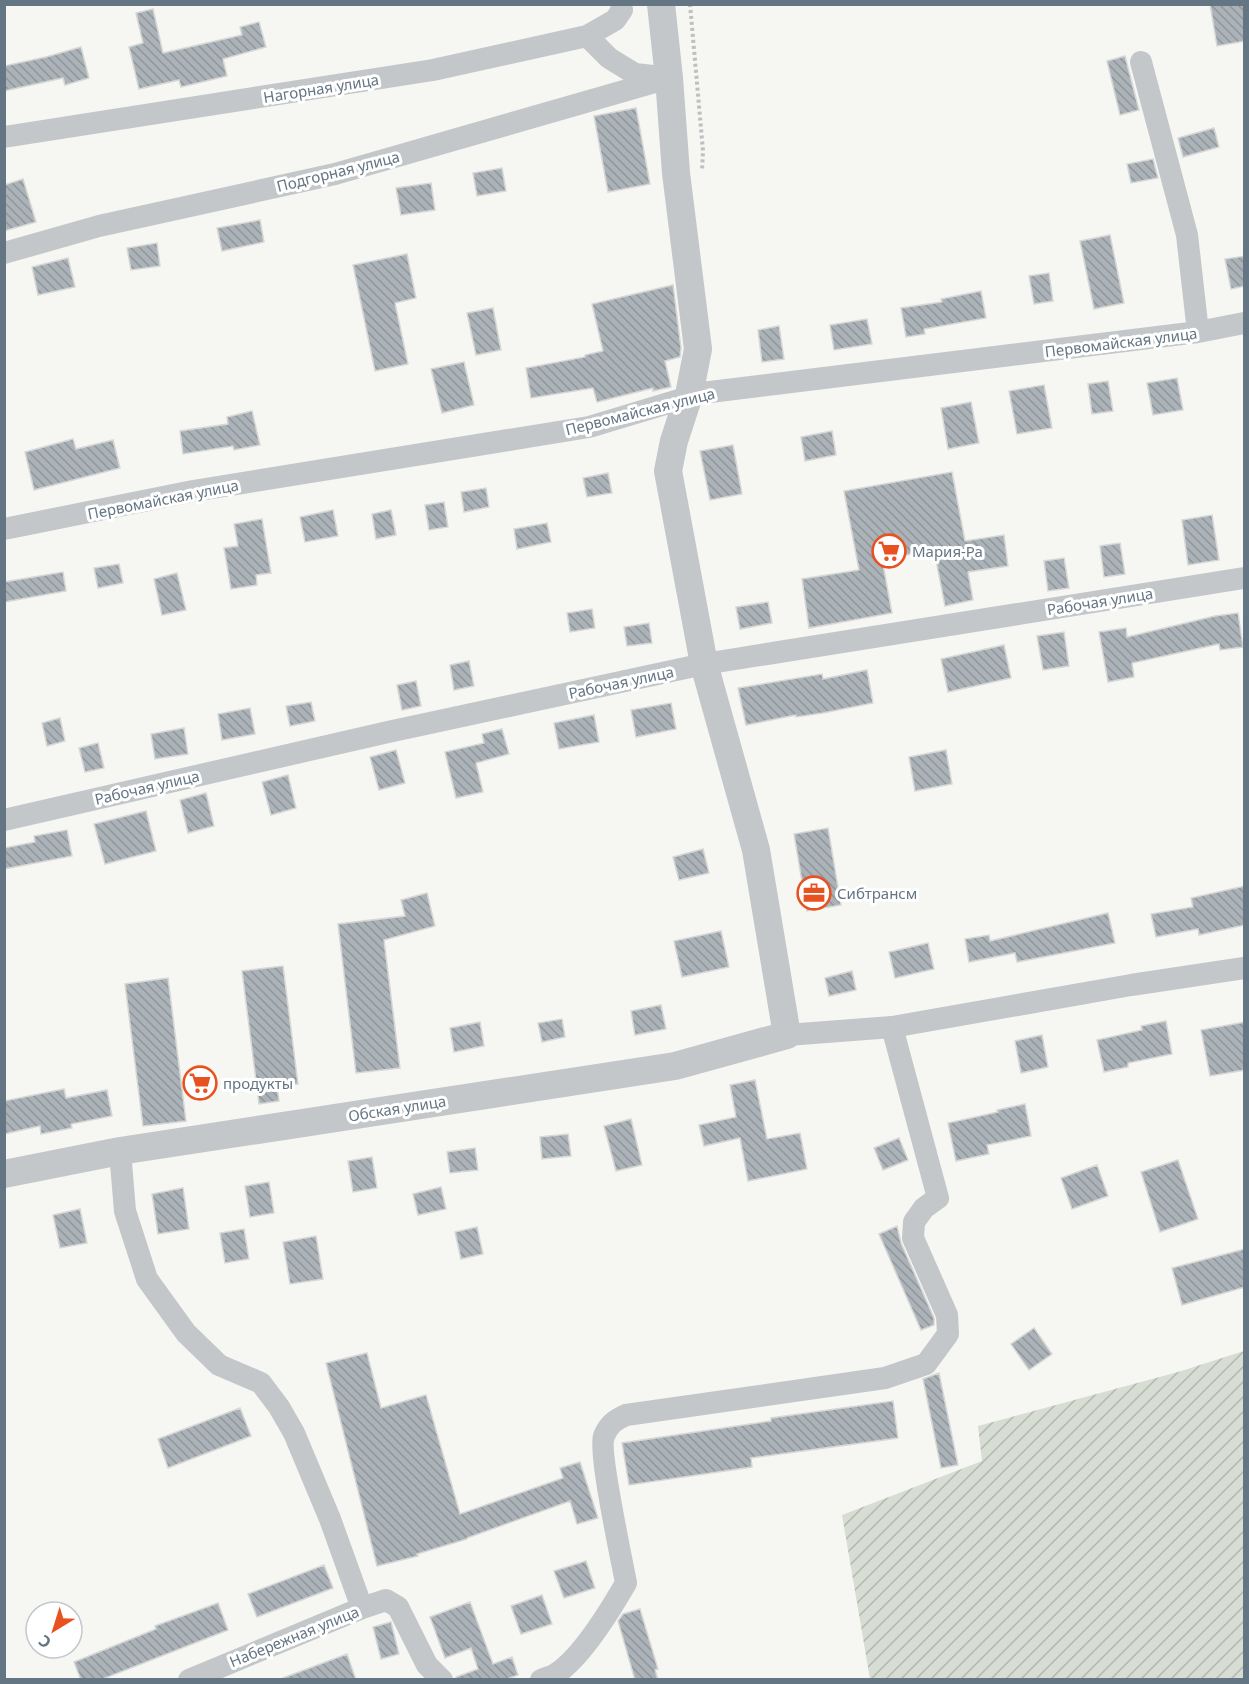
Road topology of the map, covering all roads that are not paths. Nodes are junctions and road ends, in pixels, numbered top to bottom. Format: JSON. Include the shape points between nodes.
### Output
{"nodes":[{"id":1,"x":621,"y":4,"type":"edge"},
{"id":2,"x":661,"y":4,"type":"edge"},
{"id":3,"x":587,"y":36,"type":"junction"},
{"id":4,"x":1141,"y":62,"type":"dead end"},
{"id":5,"x":669,"y":78,"type":"junction"},
{"id":6,"x":4,"y":137,"type":"edge"},
{"id":7,"x":4,"y":253,"type":"edge"},
{"id":8,"x":1245,"y":323,"type":"edge"},
{"id":9,"x":1198,"y":332,"type":"junction"},
{"id":10,"x":689,"y":395,"type":"junction"},
{"id":11,"x":4,"y":529,"type":"edge"},
{"id":12,"x":1245,"y":578,"type":"edge"},
{"id":13,"x":704,"y":664,"type":"junction"},
{"id":14,"x":4,"y":819,"type":"edge"},
{"id":15,"x":1245,"y":968,"type":"edge"},
{"id":16,"x":892,"y":1027,"type":"junction"},
{"id":17,"x":787,"y":1035,"type":"junction"},
{"id":18,"x":120,"y":1151,"type":"junction"},
{"id":19,"x":4,"y":1174,"type":"edge"},
{"id":20,"x":362,"y":1608,"type":"junction"},
{"id":21,"x":189,"y":1680,"type":"edge"},
{"id":22,"x":442,"y":1680,"type":"edge"},
{"id":23,"x":541,"y":1680,"type":"edge"}],
"edges":[{"from":1,"to":3,"type":"street","name":"Нагорная улица","via":[[622,10],[615,20]]},
{"from":2,"to":5,"type":"street"},
{"from":3,"to":5,"type":"street","via":[[609,58],[635,74]]},
{"from":3,"to":6,"type":"street","name":"Нагорная улица","via":[[433,70]]},
{"from":4,"to":9,"type":"street","via":[[1187,235]]},
{"from":5,"to":7,"type":"street","name":"Подгорная улица","via":[[335,174],[99,226]]},
{"from":5,"to":10,"type":"street","via":[[676,172],[698,349]]},
{"from":8,"to":9,"type":"street","name":"Первомайская улица"},
{"from":9,"to":10,"type":"street","name":"Первомайская улица"},
{"from":10,"to":11,"type":"street","name":"Первомайская улица","via":[[589,427],[193,492]]},
{"from":10,"to":13,"type":"street","via":[[668,471]]},
{"from":12,"to":13,"type":"street","name":"Рабочая улица"},
{"from":13,"to":14,"type":"street","name":"Рабочая улица"},
{"from":13,"to":17,"type":"street","via":[[756,850]]},
{"from":15,"to":16,"type":"street"},
{"from":16,"to":17,"type":"street"},
{"from":16,"to":23,"type":"street","via":[[938,1198],[914,1222],[913,1238],[947,1315],[948,1334],[926,1364],[885,1378],[626,1415],[612,1421],[603,1439],[626,1583],[576,1655],[555,1675]]},
{"from":17,"to":18,"type":"street","name":"Обская улица","via":[[675,1066]]},
{"from":18,"to":19,"type":"street","name":"Обская улица"},
{"from":18,"to":20,"type":"street","via":[[125,1210],[147,1280],[202,1349],[219,1365],[261,1383],[279,1407],[299,1444]]},
{"from":20,"to":21,"type":"street","name":"Набережная улица"},
{"from":20,"to":22,"type":"street","name":"Набережная улица","via":[[386,1600],[398,1607],[427,1665]]}]}
